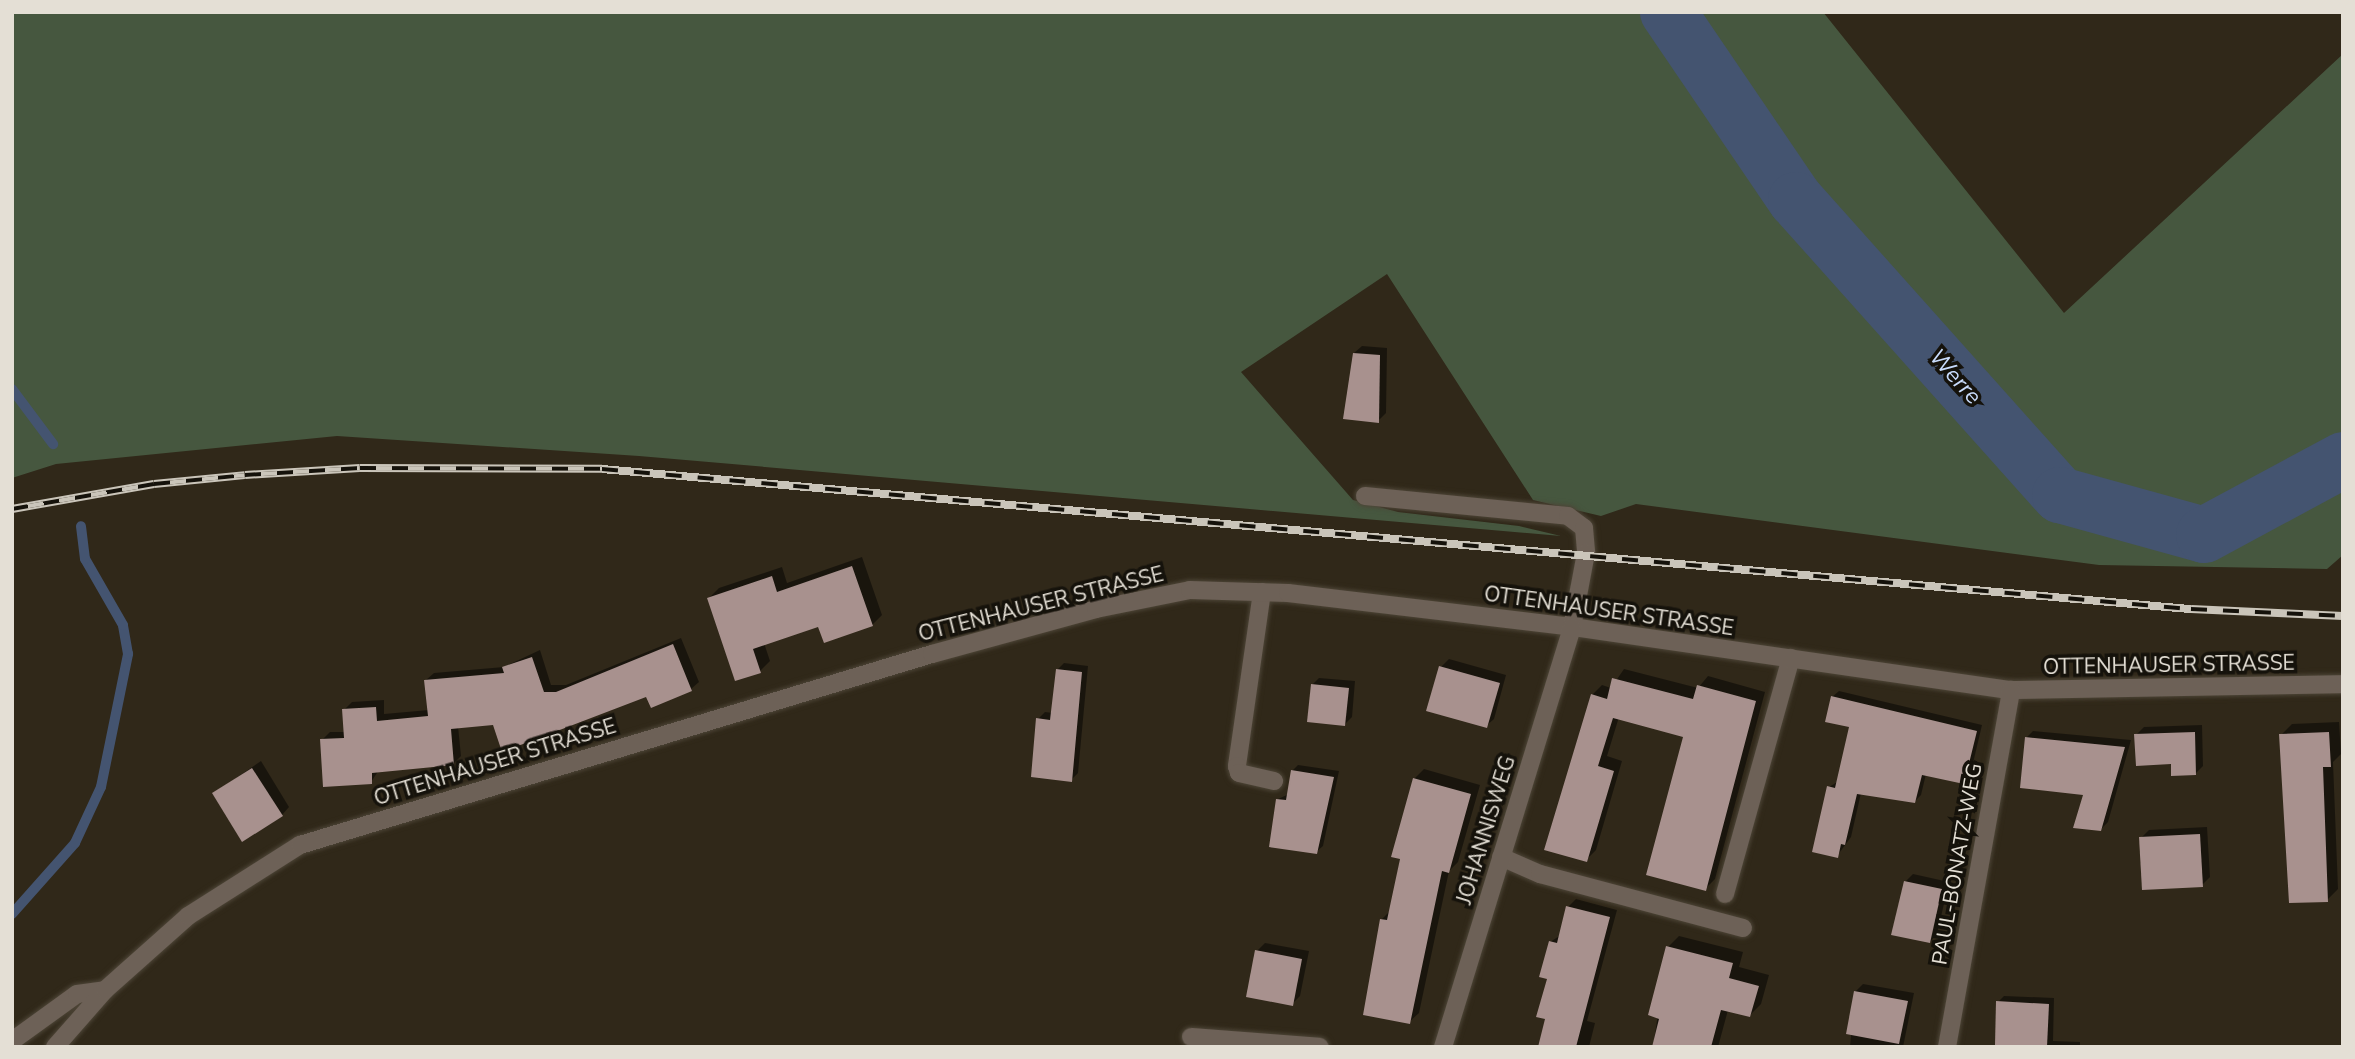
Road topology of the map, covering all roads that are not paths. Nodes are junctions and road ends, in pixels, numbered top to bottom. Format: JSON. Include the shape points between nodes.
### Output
{"nodes":[{"id":1,"x":1365,"y":496,"type":"dead end"},
{"id":2,"x":1262,"y":592,"type":"junction"},
{"id":3,"x":1572,"y":627,"type":"junction"},
{"id":4,"x":1791,"y":658,"type":"junction"},
{"id":5,"x":2343,"y":684,"type":"edge"},
{"id":6,"x":2011,"y":690,"type":"junction"},
{"id":7,"x":1274,"y":781,"type":"dead end"},
{"id":8,"x":1501,"y":857,"type":"junction"},
{"id":9,"x":1725,"y":894,"type":"dead end"},
{"id":10,"x":1743,"y":928,"type":"dead end"},
{"id":11,"x":105,"y":990,"type":"junction"},
{"id":12,"x":1191,"y":1037,"type":"dead end"},
{"id":13,"x":12,"y":1041,"type":"edge"},
{"id":14,"x":55,"y":1047,"type":"edge"},
{"id":15,"x":1320,"y":1047,"type":"edge"},
{"id":16,"x":1443,"y":1047,"type":"edge"},
{"id":17,"x":1948,"y":1047,"type":"edge"}],
"edges":[{"from":1,"to":3,"type":"street","name":"JOHANNISWEG","via":[[1569,516],[1584,528],[1586,553]]},
{"from":2,"to":3,"type":"street","name":"OTTENHAUSER STRASSE"},
{"from":2,"to":7,"type":"street","via":[[1237,766],[1239,773]]},
{"from":2,"to":11,"type":"street","name":"OTTENHAUSER STRASSE","via":[[1190,590],[1096,609],[300,845],[188,916]]},
{"from":3,"to":4,"type":"street","name":"OTTENHAUSER STRASSE"},
{"from":3,"to":8,"type":"street","name":"JOHANNISWEG"},
{"from":4,"to":6,"type":"street","name":"OTTENHAUSER STRASSE"},
{"from":4,"to":9,"type":"street"},
{"from":5,"to":6,"type":"street","name":"OTTENHAUSER STRASSE"},
{"from":6,"to":17,"type":"street","name":"PAUL-BONATZ-WEG"},
{"from":8,"to":10,"type":"street","via":[[1540,873]]},
{"from":8,"to":16,"type":"street","name":"JOHANNISWEG"},
{"from":11,"to":13,"type":"street","via":[[77,994]]},
{"from":11,"to":14,"type":"street","name":"OTTENHAUSER STRASSE"},
{"from":12,"to":15,"type":"street"}]}
